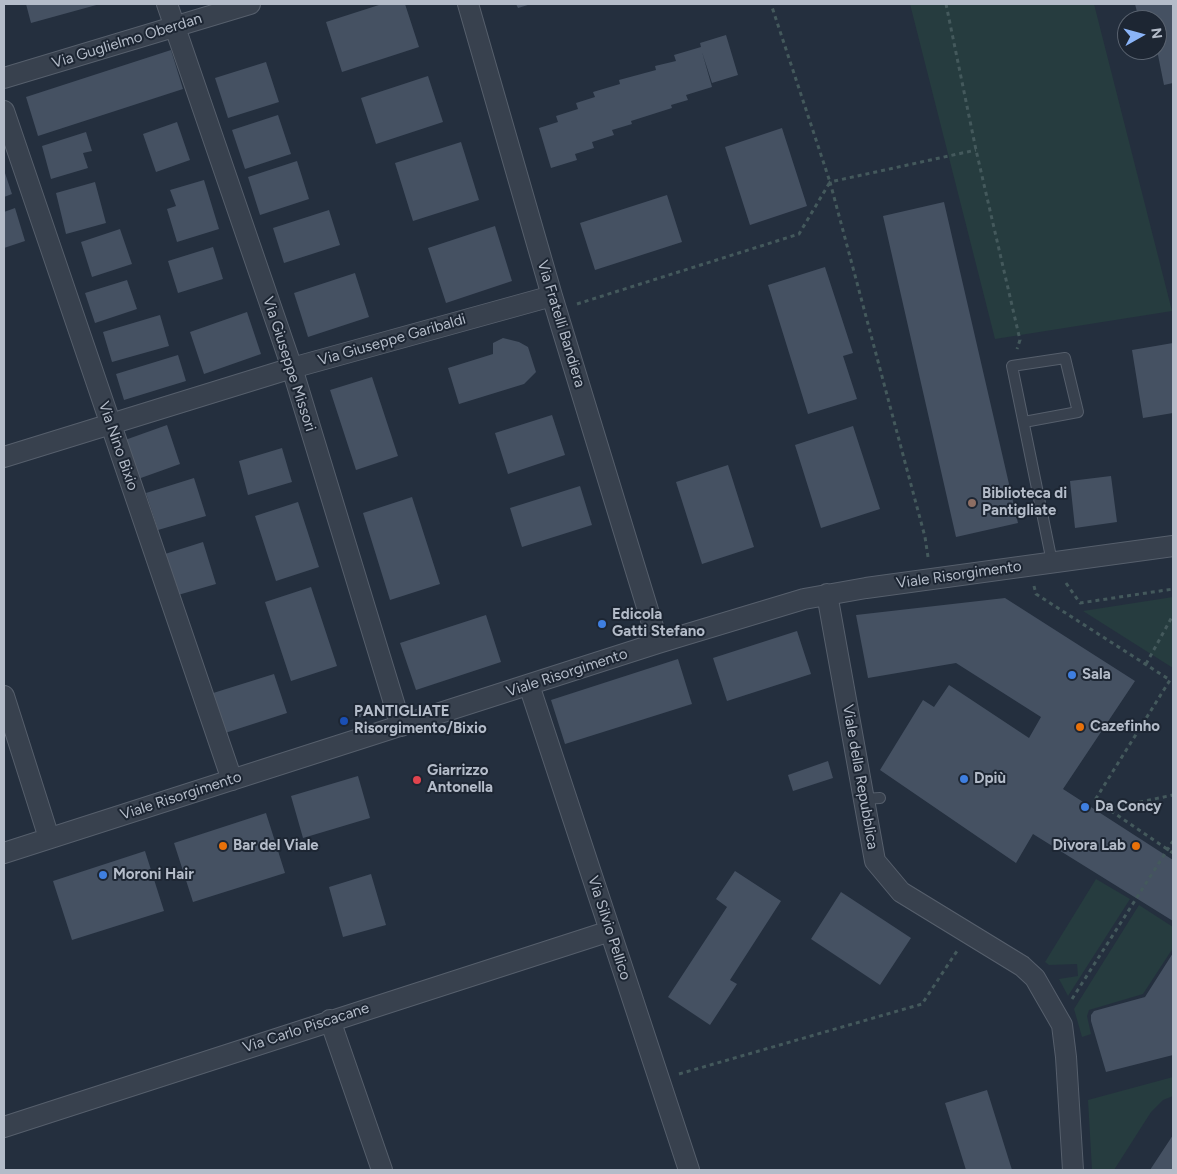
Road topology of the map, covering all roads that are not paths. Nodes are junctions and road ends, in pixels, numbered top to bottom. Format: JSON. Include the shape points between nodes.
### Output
{"nodes":[{"id":1,"x":168,"y":4,"type":"edge"},
{"id":2,"x":250,"y":4,"type":"edge"},
{"id":3,"x":468,"y":4,"type":"edge"},
{"id":4,"x":175,"y":27,"type":"junction"},
{"id":5,"x":4,"y":78,"type":"edge"},
{"id":6,"x":4,"y":111,"type":"edge"},
{"id":7,"x":554,"y":303,"type":"junction"},
{"id":8,"x":292,"y":368,"type":"junction"},
{"id":9,"x":1024,"y":422,"type":"junction"},
{"id":10,"x":110,"y":425,"type":"junction"},
{"id":11,"x":4,"y":456,"type":"edge"},
{"id":12,"x":1173,"y":546,"type":"edge"},
{"id":13,"x":1052,"y":562,"type":"junction"},
{"id":14,"x":827,"y":594,"type":"junction"},
{"id":15,"x":658,"y":643,"type":"junction"},
{"id":16,"x":529,"y":685,"type":"junction"},
{"id":17,"x":4,"y":696,"type":"edge"},
{"id":18,"x":401,"y":726,"type":"junction"},
{"id":19,"x":232,"y":780,"type":"junction"},
{"id":20,"x":50,"y":838,"type":"junction"},
{"id":21,"x":4,"y":853,"type":"edge"},
{"id":22,"x":610,"y":931,"type":"junction"},
{"id":23,"x":330,"y":1020,"type":"junction"},
{"id":24,"x":4,"y":1127,"type":"edge"},
{"id":25,"x":382,"y":1170,"type":"edge"},
{"id":26,"x":689,"y":1170,"type":"edge"},
{"id":27,"x":1073,"y":1170,"type":"edge"}],
"edges":[{"from":1,"to":4,"type":"street","name":"Via Giuseppe Missori"},
{"from":2,"to":4,"type":"street","name":"Via Guglielmo Oberdan"},
{"from":3,"to":7,"type":"street","name":"Via Fratelli Bandiera"},
{"from":4,"to":5,"type":"street","name":"Via Guglielmo Oberdan"},
{"from":4,"to":8,"type":"street","name":"Via Giuseppe Missori"},
{"from":6,"to":10,"type":"street","name":"Via Nino Bixio"},
{"from":7,"to":8,"type":"street","name":"Via Giuseppe Garibaldi"},
{"from":7,"to":15,"type":"street","name":"Via Fratelli Bandiera"},
{"from":8,"to":10,"type":"street","name":"Via Giuseppe Garibaldi"},
{"from":8,"to":18,"type":"street","name":"Via Giuseppe Missori"},
{"from":9,"to":9,"type":"lane","via":[[1012,366],[1065,358],[1078,412]]},
{"from":9,"to":13,"type":"lane"},
{"from":10,"to":11,"type":"street","name":"Via Giuseppe Garibaldi"},
{"from":10,"to":19,"type":"street","name":"Via Nino Bixio"},
{"from":12,"to":13,"type":"street","name":"Viale Risorgimento"},
{"from":13,"to":14,"type":"street","name":"Viale Risorgimento"},
{"from":14,"to":15,"type":"street","name":"Viale Risorgimento"},
{"from":14,"to":27,"type":"street","name":"Viale della Repubblica","via":[[872,799],[875,861],[901,892],[1022,966],[1035,978],[1062,1025]]},
{"from":15,"to":16,"type":"street","name":"Viale Risorgimento"},
{"from":16,"to":18,"type":"street","name":"Viale Risorgimento"},
{"from":16,"to":22,"type":"street","name":"Via Silvio Pellico"},
{"from":17,"to":20,"type":"street"},
{"from":18,"to":19,"type":"street","name":"Viale Risorgimento"},
{"from":19,"to":20,"type":"street","name":"Viale Risorgimento"},
{"from":20,"to":21,"type":"street","name":"Viale Risorgimento"},
{"from":22,"to":23,"type":"street","name":"Via Carlo Piscacane"},
{"from":22,"to":26,"type":"street","name":"Via Silvio Pellico"},
{"from":23,"to":24,"type":"street","name":"Via Carlo Piscacane"},
{"from":23,"to":25,"type":"street"}]}
